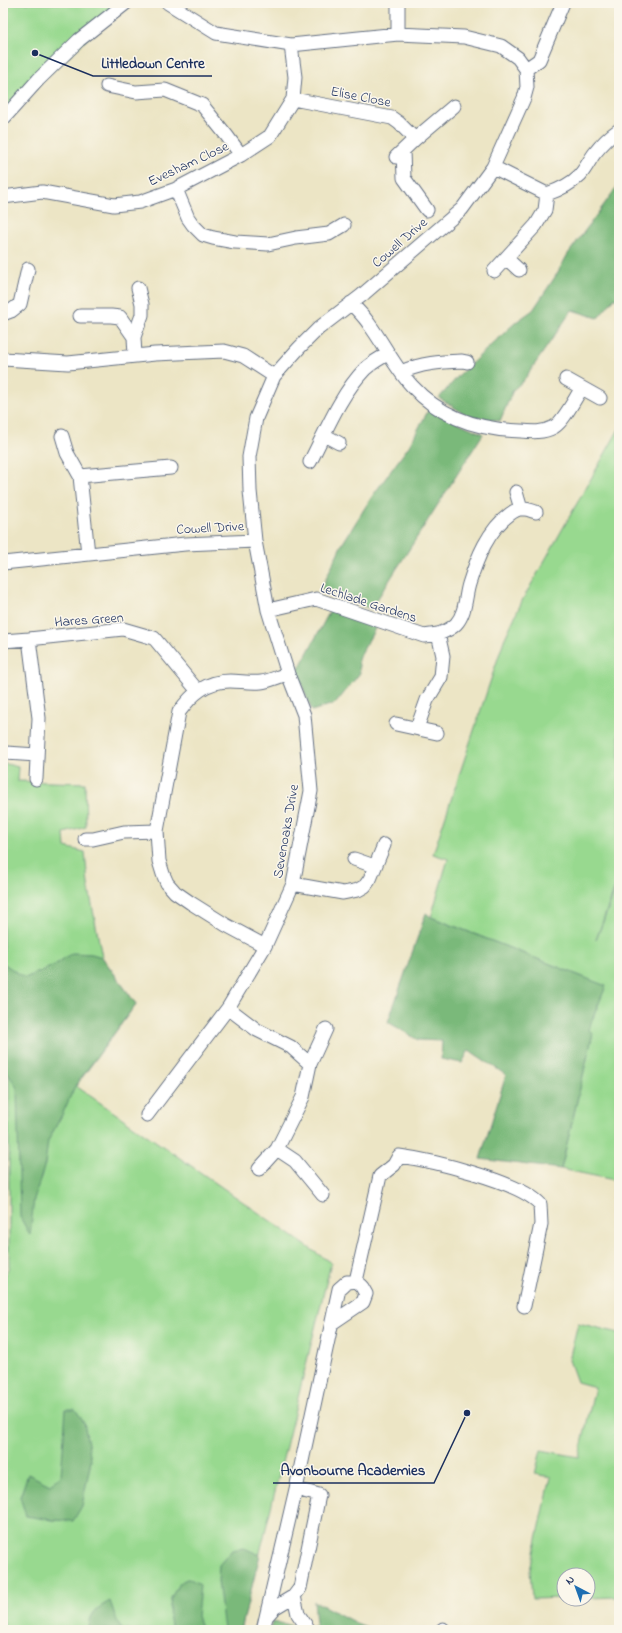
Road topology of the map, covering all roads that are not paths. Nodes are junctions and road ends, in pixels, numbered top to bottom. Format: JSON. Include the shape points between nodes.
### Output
{"nodes":[{"id":1,"x":126,"y":3,"type":"edge"},
{"id":2,"x":168,"y":3,"type":"edge"},
{"id":3,"x":398,"y":3,"type":"edge"},
{"id":4,"x":563,"y":3,"type":"edge"},
{"id":5,"x":398,"y":34,"type":"junction"},
{"id":6,"x":291,"y":45,"type":"junction"},
{"id":7,"x":526,"y":68,"type":"junction"},
{"id":8,"x":107,"y":86,"type":"dead end"},
{"id":9,"x":293,"y":99,"type":"junction"},
{"id":10,"x":454,"y":106,"type":"dead end"},
{"id":11,"x":3,"y":119,"type":"edge"},
{"id":12,"x":619,"y":130,"type":"edge"},
{"id":13,"x":414,"y":139,"type":"junction"},
{"id":14,"x":241,"y":156,"type":"junction"},
{"id":15,"x":493,"y":167,"type":"junction"},
{"id":16,"x":176,"y":189,"type":"junction"},
{"id":17,"x":547,"y":194,"type":"junction"},
{"id":18,"x":3,"y":197,"type":"edge"},
{"id":19,"x":427,"y":210,"type":"dead end"},
{"id":20,"x":344,"y":225,"type":"dead end"},
{"id":21,"x":506,"y":258,"type":"junction"},
{"id":22,"x":28,"y":269,"type":"dead end"},
{"id":23,"x":519,"y":270,"type":"dead end"},
{"id":24,"x":494,"y":271,"type":"dead end"},
{"id":25,"x":138,"y":288,"type":"dead end"},
{"id":26,"x":351,"y":303,"type":"junction"},
{"id":27,"x":3,"y":314,"type":"edge"},
{"id":28,"x":80,"y":316,"type":"dead end"},
{"id":29,"x":134,"y":337,"type":"junction"},
{"id":30,"x":388,"y":354,"type":"junction"},
{"id":31,"x":135,"y":356,"type":"junction"},
{"id":32,"x":3,"y":359,"type":"edge"},
{"id":33,"x":467,"y":362,"type":"dead end"},
{"id":34,"x":401,"y":372,"type":"junction"},
{"id":35,"x":274,"y":376,"type":"junction"},
{"id":36,"x":566,"y":379,"type":"dead end"},
{"id":37,"x":582,"y":388,"type":"junction"},
{"id":38,"x":600,"y":398,"type":"dead end"},
{"id":39,"x":324,"y":435,"type":"junction"},
{"id":40,"x":62,"y":436,"type":"dead end"},
{"id":41,"x":339,"y":442,"type":"dead end"},
{"id":42,"x":310,"y":462,"type":"dead end"},
{"id":43,"x":171,"y":468,"type":"dead end"},
{"id":44,"x":80,"y":476,"type":"junction"},
{"id":45,"x":516,"y":492,"type":"dead end"},
{"id":46,"x":520,"y":509,"type":"junction"},
{"id":47,"x":536,"y":512,"type":"dead end"},
{"id":48,"x":255,"y":541,"type":"junction"},
{"id":49,"x":88,"y":554,"type":"junction"},
{"id":50,"x":3,"y":563,"type":"edge"},
{"id":51,"x":268,"y":610,"type":"junction"},
{"id":52,"x":438,"y":634,"type":"junction"},
{"id":53,"x":29,"y":639,"type":"junction"},
{"id":54,"x":3,"y":641,"type":"edge"},
{"id":55,"x":288,"y":674,"type":"junction"},
{"id":56,"x":197,"y":690,"type":"junction"},
{"id":57,"x":396,"y":724,"type":"dead end"},
{"id":58,"x":418,"y":728,"type":"junction"},
{"id":59,"x":437,"y":733,"type":"dead end"},
{"id":60,"x":6,"y":753,"type":"dead end"},
{"id":61,"x":37,"y":755,"type":"junction"},
{"id":62,"x":36,"y":779,"type":"dead end"},
{"id":63,"x":157,"y":832,"type":"junction"},
{"id":64,"x":84,"y":839,"type":"dead end"},
{"id":65,"x":384,"y":845,"type":"dead end"},
{"id":66,"x":354,"y":859,"type":"dead end"},
{"id":67,"x":374,"y":866,"type":"junction"},
{"id":68,"x":293,"y":884,"type":"junction"},
{"id":69,"x":265,"y":946,"type":"junction"},
{"id":70,"x":228,"y":1008,"type":"junction"},
{"id":71,"x":326,"y":1029,"type":"dead end"},
{"id":72,"x":310,"y":1064,"type":"junction"},
{"id":73,"x":147,"y":1115,"type":"dead end"},
{"id":74,"x":277,"y":1149,"type":"junction"},
{"id":75,"x":259,"y":1170,"type":"dead end"},
{"id":76,"x":323,"y":1195,"type":"dead end"},
{"id":77,"x":356,"y":1281,"type":"junction"},
{"id":78,"x":524,"y":1306,"type":"dead end"},
{"id":79,"x":332,"y":1323,"type":"junction"},
{"id":80,"x":296,"y":1489,"type":"junction"},
{"id":81,"x":294,"y":1596,"type":"junction"},
{"id":82,"x":264,"y":1624,"type":"edge"},
{"id":83,"x":309,"y":1630,"type":"edge"}],
"edges":[{"from":1,"to":11,"type":"street","via":[[79,40]]},
{"from":2,"to":6,"type":"street","via":[[216,33]]},
{"from":3,"to":5,"type":"street"},
{"from":4,"to":7,"type":"street","via":[[539,60]]},
{"from":5,"to":6,"type":"street"},
{"from":5,"to":7,"type":"street","via":[[464,37],[501,46],[518,58]]},
{"from":6,"to":9,"type":"street","name":"Evesham Close","via":[[295,77]]},
{"from":7,"to":15,"type":"street","name":"Cowell Drive","via":[[527,87],[524,98]]},
{"from":8,"to":14,"type":"street","via":[[136,92],[165,90],[202,105]]},
{"from":9,"to":13,"type":"street","name":"Elise Close","via":[[392,118]]},
{"from":9,"to":14,"type":"street","name":"Evesham Close","via":[[270,136]]},
{"from":10,"to":13,"type":"street"},
{"from":12,"to":17,"type":"street","via":[[594,154],[576,178]]},
{"from":13,"to":19,"type":"street","via":[[400,154],[404,178]]},
{"from":14,"to":16,"type":"street","name":"Evesham Close"},
{"from":15,"to":17,"type":"street"},
{"from":15,"to":26,"type":"street","name":"Cowell Drive","via":[[462,209]]},
{"from":16,"to":18,"type":"street","name":"Evesham Close","via":[[140,202],[114,205],[42,192]]},
{"from":16,"to":20,"type":"street","via":[[193,225],[203,235],[213,238],[268,244],[329,234]]},
{"from":17,"to":21,"type":"street","via":[[545,210],[536,225]]},
{"from":21,"to":23,"type":"street"},
{"from":21,"to":24,"type":"street"},
{"from":22,"to":27,"type":"street","via":[[20,304]]},
{"from":25,"to":29,"type":"street","via":[[142,315]]},
{"from":26,"to":30,"type":"street","via":[[369,322]]},
{"from":26,"to":35,"type":"street","name":"Cowell Drive","via":[[319,328]]},
{"from":28,"to":29,"type":"street","via":[[120,318]]},
{"from":29,"to":31,"type":"street"},
{"from":30,"to":34,"type":"street"},
{"from":30,"to":39,"type":"street","via":[[365,369],[344,396]]},
{"from":31,"to":32,"type":"street","via":[[68,363]]},
{"from":31,"to":35,"type":"street","via":[[204,351],[230,352],[243,356]]},
{"from":33,"to":34,"type":"street","via":[[430,363]]},
{"from":34,"to":37,"type":"street","via":[[411,386],[430,403],[463,422],[500,430],[535,432],[546,431],[556,426]]},
{"from":35,"to":48,"type":"street","name":"Cowell Drive","via":[[256,418],[249,457]]},
{"from":36,"to":37,"type":"street"},
{"from":37,"to":38,"type":"street"},
{"from":39,"to":41,"type":"street"},
{"from":39,"to":42,"type":"street"},
{"from":40,"to":44,"type":"street","via":[[67,453]]},
{"from":43,"to":44,"type":"street"},
{"from":44,"to":49,"type":"street"},
{"from":45,"to":46,"type":"street"},
{"from":46,"to":47,"type":"street"},
{"from":46,"to":52,"type":"street","name":"Lechlade Gardens","via":[[507,516],[489,536],[468,585],[461,615],[456,624]]},
{"from":48,"to":49,"type":"street","name":"Cowell Drive","via":[[190,543]]},
{"from":48,"to":51,"type":"street","name":"Sevenoaks Drive"},
{"from":49,"to":50,"type":"street","name":"Cowell Drive"},
{"from":51,"to":52,"type":"street","name":"Lechlade Gardens","via":[[316,599],[424,636]]},
{"from":51,"to":55,"type":"street","name":"Sevenoaks Drive"},
{"from":52,"to":58,"type":"street","via":[[443,656],[441,677],[427,700]]},
{"from":53,"to":54,"type":"street","name":"Hares Green"},
{"from":53,"to":56,"type":"street","name":"Hares Green","via":[[123,629],[154,638]]},
{"from":53,"to":61,"type":"street","via":[[39,718]]},
{"from":55,"to":56,"type":"street","via":[[265,681],[227,681]]},
{"from":55,"to":68,"type":"street","name":"Sevenoaks Drive","via":[[304,715],[311,791]]},
{"from":56,"to":63,"type":"street","via":[[179,712]]},
{"from":57,"to":58,"type":"street"},
{"from":58,"to":59,"type":"street"},
{"from":60,"to":61,"type":"street"},
{"from":61,"to":62,"type":"street"},
{"from":63,"to":64,"type":"street","via":[[124,832]]},
{"from":63,"to":69,"type":"street","via":[[161,868],[175,892],[226,925]]},
{"from":65,"to":67,"type":"street"},
{"from":66,"to":67,"type":"street"},
{"from":67,"to":68,"type":"street","via":[[365,886],[352,892]]},
{"from":68,"to":69,"type":"street","name":"Sevenoaks Drive"},
{"from":69,"to":70,"type":"street","name":"Sevenoaks Drive"},
{"from":70,"to":72,"type":"street","via":[[257,1030],[291,1047]]},
{"from":70,"to":73,"type":"street","name":"Sevenoaks Drive"},
{"from":71,"to":72,"type":"street"},
{"from":72,"to":74,"type":"street","via":[[303,1097]]},
{"from":74,"to":75,"type":"street"},
{"from":74,"to":76,"type":"street","via":[[295,1161]]},
{"from":77,"to":78,"type":"street","via":[[380,1176],[394,1165],[399,1156],[414,1158],[490,1178],[525,1192],[540,1204],[541,1224]]},
{"from":77,"to":79,"type":"street","via":[[347,1282],[339,1289]]},
{"from":77,"to":79,"type":"street","via":[[366,1294],[363,1302]]},
{"from":79,"to":80,"type":"street"},
{"from":80,"to":81,"type":"street","via":[[319,1495],[300,1588]]},
{"from":80,"to":82,"type":"street"},
{"from":81,"to":82,"type":"street","via":[[274,1608]]},
{"from":81,"to":83,"type":"street","via":[[298,1614]]}]}
